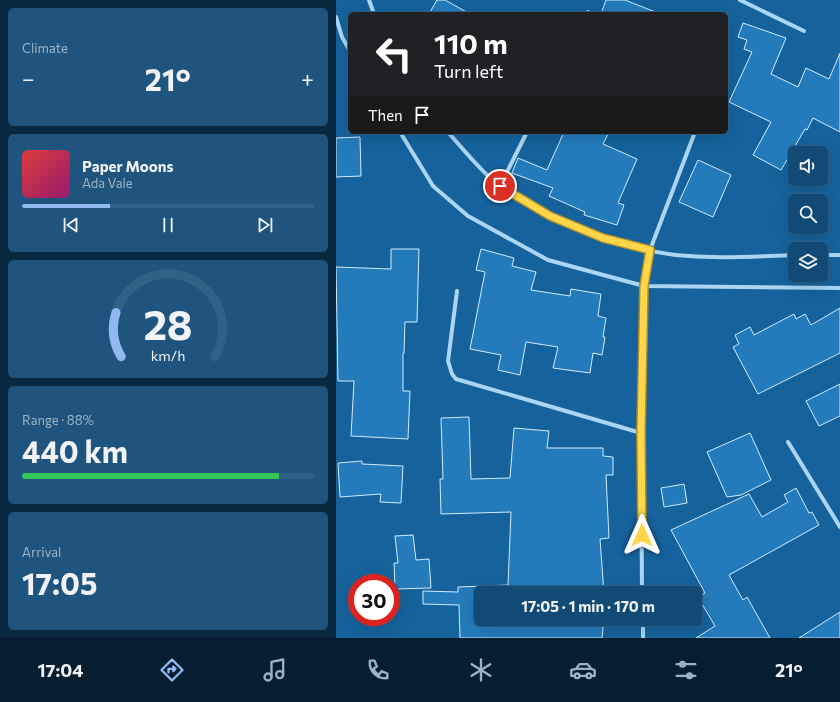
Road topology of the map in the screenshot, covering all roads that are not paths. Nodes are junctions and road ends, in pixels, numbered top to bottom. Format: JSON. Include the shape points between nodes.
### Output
{"nodes":[{"id":1,"x":369,"y":0,"type":"edge"},
{"id":2,"x":740,"y":0,"type":"edge"},
{"id":3,"x":373,"y":12,"type":"edge"},
{"id":4,"x":336,"y":17,"type":"edge"},
{"id":5,"x":804,"y":31,"type":"dead end"},
{"id":6,"x":348,"y":48,"type":"edge"},
{"id":7,"x":401,"y":134,"type":"edge"},
{"id":8,"x":450,"y":134,"type":"edge"},
{"id":9,"x":526,"y":134,"type":"edge"},
{"id":10,"x":694,"y":134,"type":"edge"},
{"id":11,"x":500,"y":186,"type":"junction"},
{"id":12,"x":650,"y":250,"type":"junction"},
{"id":13,"x":788,"y":255,"type":"edge"},
{"id":14,"x":828,"y":255,"type":"edge"},
{"id":15,"x":840,"y":255,"type":"edge"},
{"id":16,"x":644,"y":286,"type":"junction"},
{"id":17,"x":840,"y":288,"type":"edge"},
{"id":18,"x":457,"y":290,"type":"dead end"},
{"id":19,"x":641,"y":433,"type":"junction"},
{"id":20,"x":788,"y":442,"type":"dead end"},
{"id":21,"x":840,"y":527,"type":"edge"},
{"id":22,"x":642,"y":586,"type":"edge"},
{"id":23,"x":643,"y":626,"type":"edge"},
{"id":24,"x":643,"y":638,"type":"edge"}],
"edges":[{"from":1,"to":3,"type":"street"},
{"from":2,"to":5,"type":"street"},
{"from":4,"to":6,"type":"street","via":[[342,38]]},
{"from":7,"to":16,"type":"street","via":[[433,186],[468,216],[548,260]]},
{"from":8,"to":11,"type":"street"},
{"from":9,"to":11,"type":"street"},
{"from":10,"to":12,"type":"street"},
{"from":11,"to":12,"type":"street","via":[[550,216],[603,238]]},
{"from":12,"to":13,"type":"street","via":[[688,256]]},
{"from":12,"to":16,"type":"street"},
{"from":14,"to":15,"type":"street"},
{"from":16,"to":17,"type":"street"},
{"from":16,"to":19,"type":"street"},
{"from":18,"to":19,"type":"street","via":[[448,361],[456,378]]},
{"from":19,"to":22,"type":"street"},
{"from":20,"to":21,"type":"street"},
{"from":23,"to":24,"type":"street"}]}
